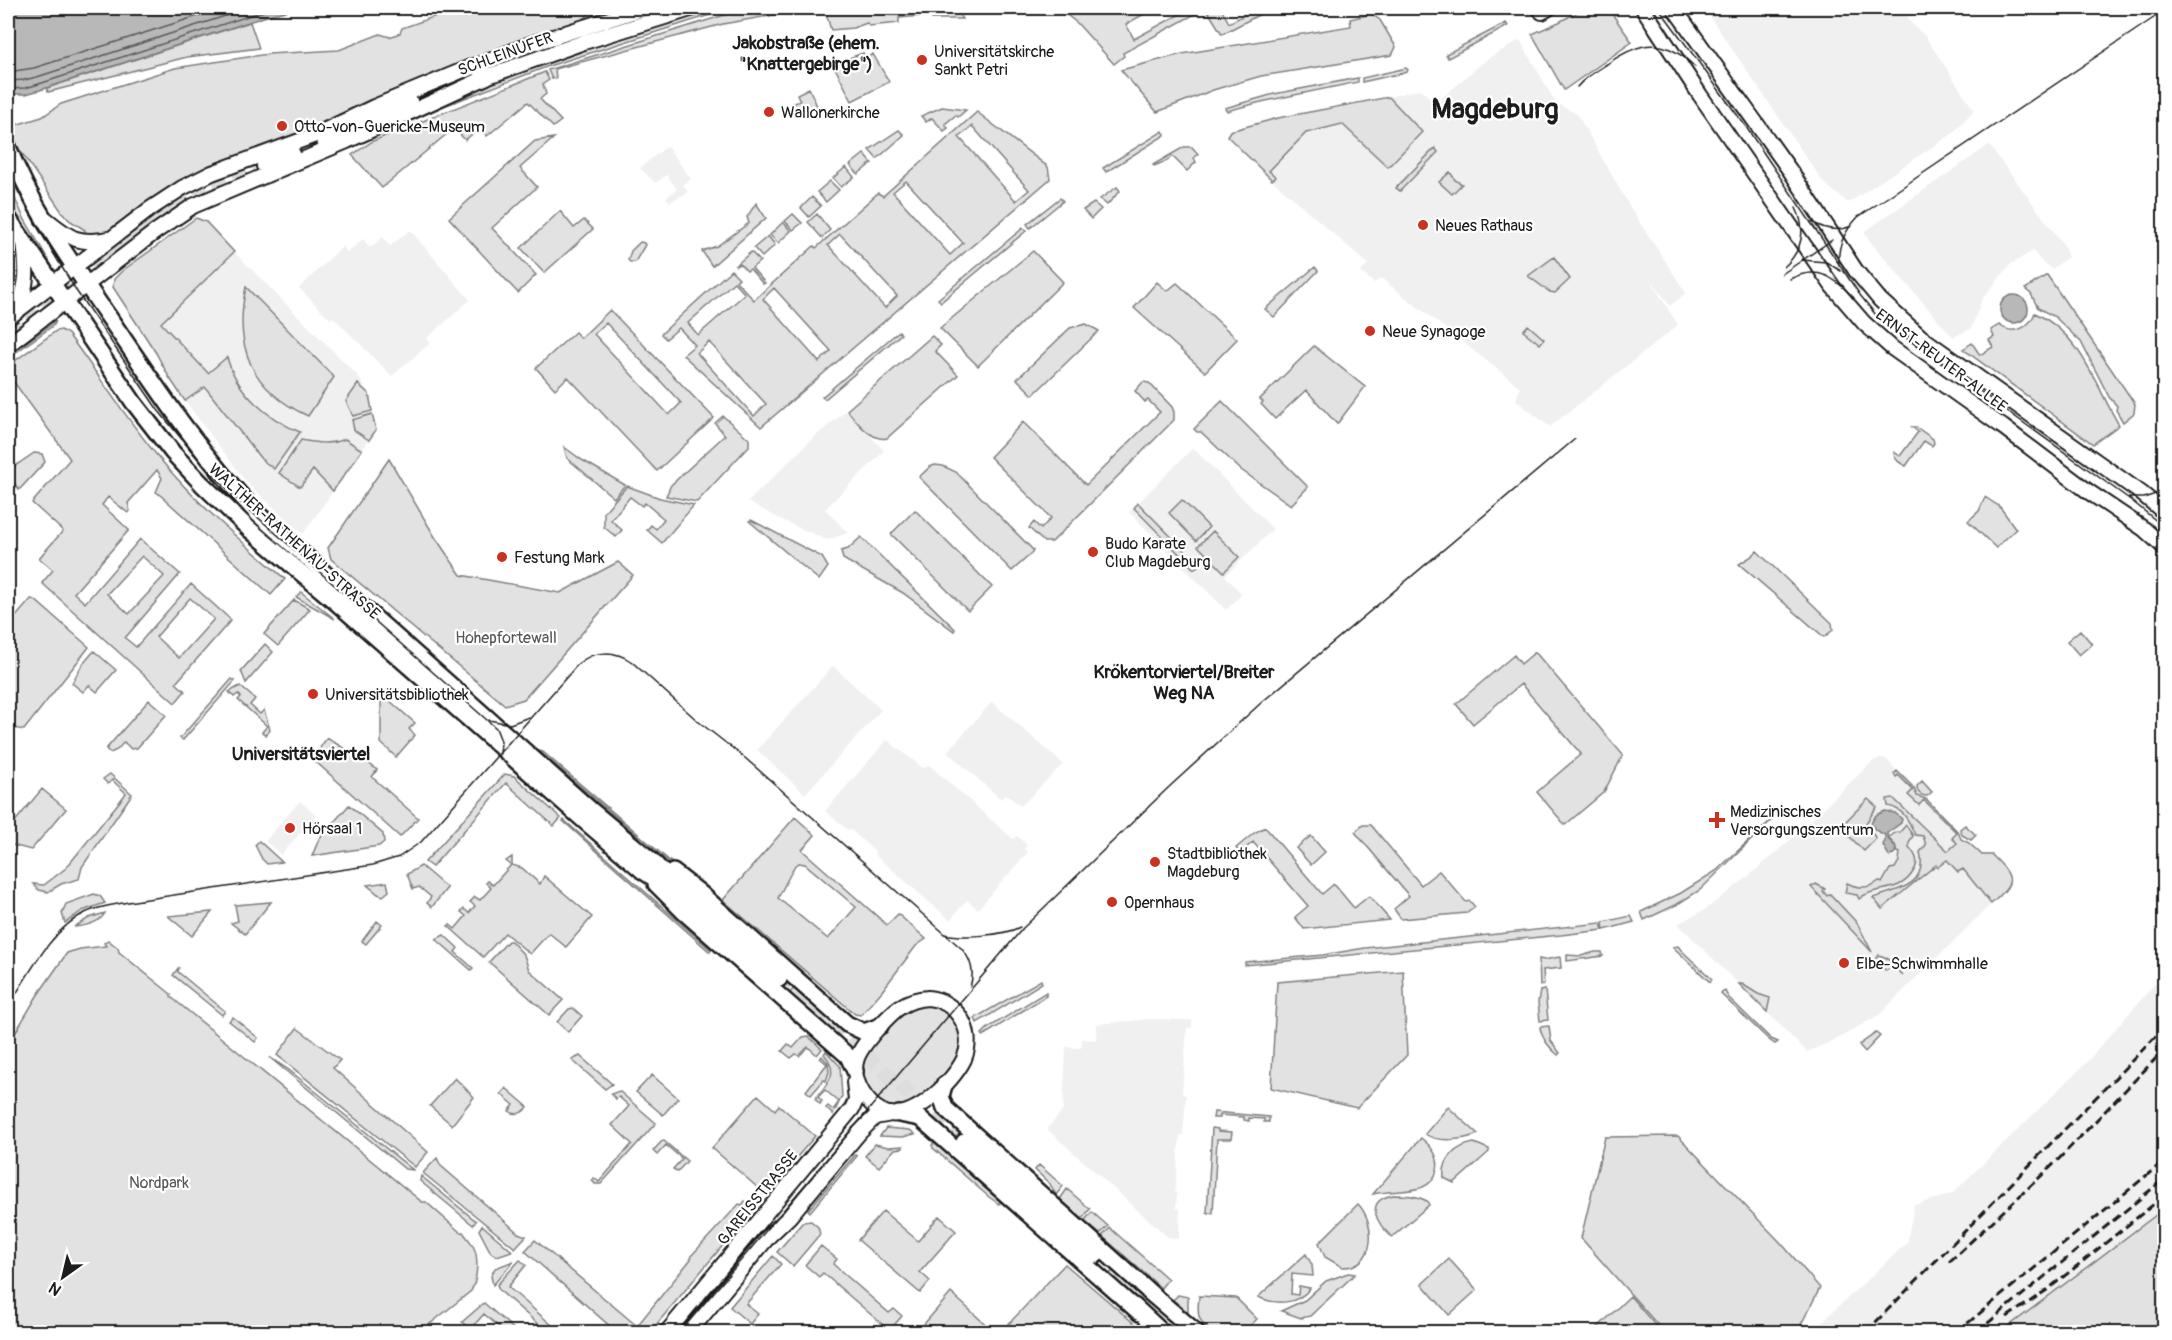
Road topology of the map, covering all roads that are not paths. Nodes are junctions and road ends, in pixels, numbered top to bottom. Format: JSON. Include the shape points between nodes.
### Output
{"nodes":[{"id":1,"x":644,"y":8,"type":"edge"},
{"id":2,"x":694,"y":8,"type":"edge"},
{"id":3,"x":1643,"y":8,"type":"edge"},
{"id":4,"x":1674,"y":8,"type":"edge"},
{"id":5,"x":473,"y":66,"type":"junction"},
{"id":6,"x":487,"y":77,"type":"junction"},
{"id":7,"x":396,"y":108,"type":"junction"},
{"id":8,"x":8,"y":150,"type":"edge"},
{"id":9,"x":264,"y":166,"type":"tunnel mouth"},
{"id":10,"x":43,"y":217,"type":"junction"},
{"id":11,"x":8,"y":218,"type":"edge"},
{"id":12,"x":111,"y":239,"type":"junction"},
{"id":13,"x":24,"y":242,"type":"junction"},
{"id":14,"x":75,"y":266,"type":"junction"},
{"id":15,"x":52,"y":284,"type":"junction"},
{"id":16,"x":87,"y":285,"type":"junction"},
{"id":17,"x":65,"y":302,"type":"junction"},
{"id":18,"x":12,"y":315,"type":"edge"},
{"id":19,"x":8,"y":345,"type":"edge"},
{"id":20,"x":2164,"y":512,"type":"edge"},
{"id":21,"x":2164,"y":547,"type":"edge"},
{"id":22,"x":498,"y":744,"type":"junction"},
{"id":23,"x":518,"y":745,"type":"junction"},
{"id":24,"x":647,"y":866,"type":"junction"},
{"id":25,"x":779,"y":979,"type":"tunnel mouth"},
{"id":26,"x":880,"y":1026,"type":"junction"},
{"id":27,"x":855,"y":1074,"type":"junction"},
{"id":28,"x":944,"y":1084,"type":"junction"},
{"id":29,"x":895,"y":1114,"type":"junction"},
{"id":30,"x":964,"y":1142,"type":"tunnel mouth"},
{"id":31,"x":1071,"y":1237,"type":"junction"},
{"id":32,"x":1154,"y":1296,"type":"junction"},
{"id":33,"x":1140,"y":1313,"type":"junction"},
{"id":34,"x":666,"y":1332,"type":"edge"},
{"id":35,"x":689,"y":1332,"type":"edge"},
{"id":36,"x":1162,"y":1332,"type":"edge"},
{"id":37,"x":1196,"y":1332,"type":"edge"}],
"edges":[{"from":1,"to":5,"type":"main road","name":"SCHLEINUFER"},
{"from":2,"to":6,"type":"main road","name":"SCHLEINUFER"},
{"from":3,"to":21,"type":"main road","name":"ERNST-REUTER-ALLEE","via":[[1833,287],[1864,323],[1892,348]]},
{"from":4,"to":20,"type":"main road","name":"ERNST-REUTER-ALLEE","via":[[1880,300],[1921,337]]},
{"from":5,"to":7,"type":"main road","name":"SCHLEINUFER"},
{"from":5,"to":12,"type":"main road","via":[[306,139],[206,176],[175,192]]},
{"from":6,"to":7,"type":"main road","name":"SCHLEINUFER"},
{"from":6,"to":16,"type":"main road","via":[[200,202]]},
{"from":7,"to":9,"type":"main road","name":"SCHLEINUFER"},
{"from":8,"to":10,"type":"main road","name":"WALTHER-RATHENAU-STRASSE"},
{"from":10,"to":12,"type":"main road","via":[[77,240]]},
{"from":10,"to":14,"type":"main road","name":"WALTHER-RATHENAU-STRASSE"},
{"from":11,"to":13,"type":"main road","name":"WALTHER-RATHENAU-STRASSE"},
{"from":12,"to":14,"type":"main road"},
{"from":13,"to":15,"type":"main road","name":"WALTHER-RATHENAU-STRASSE"},
{"from":13,"to":18,"type":"main road","via":[[26,289]]},
{"from":14,"to":15,"type":"main road"},
{"from":14,"to":16,"type":"main road","name":"WALTHER-RATHENAU-STRASSE"},
{"from":15,"to":17,"type":"main road","name":"WALTHER-RATHENAU-STRASSE"},
{"from":15,"to":18,"type":"main road"},
{"from":16,"to":17,"type":"main road"},
{"from":16,"to":23,"type":"main road","name":"WALTHER-RATHENAU-STRASSE","via":[[190,436],[236,492]]},
{"from":17,"to":19,"type":"main road"},
{"from":17,"to":22,"type":"main road","name":"WALTHER-RATHENAU-STRASSE","via":[[134,403],[202,484]]},
{"from":22,"to":23,"type":"main road"},
{"from":22,"to":24,"type":"main road","name":"WALTHER-RATHENAU-STRASSE"},
{"from":23,"to":24,"type":"main road","name":"WALTHER-RATHENAU-STRASSE"},
{"from":24,"to":25,"type":"main road","name":"WALTHER-RATHENAU-STRASSE"},
{"from":24,"to":26,"type":"main road","via":[[675,873],[850,1026],[866,1032]]},
{"from":24,"to":27,"type":"main road","via":[[683,911],[848,1056]]},
{"from":26,"to":27,"type":"main road","via":[[859,1051]]},
{"from":26,"to":28,"type":"main road","via":[[895,1009],[910,1001],[928,998],[957,1012],[967,1038],[965,1056]]},
{"from":27,"to":29,"type":"main road","via":[[869,1102],[882,1112]]},
{"from":27,"to":34,"type":"main road","name":"GAREISSTRASSE","via":[[856,1101],[852,1109]]},
{"from":28,"to":29,"type":"main road","via":[[926,1102]]},
{"from":28,"to":32,"type":"main road","via":[[941,1094],[945,1108]]},
{"from":29,"to":33,"type":"main road","via":[[920,1118]]},
{"from":29,"to":35,"type":"main road","name":"GAREISSTRASSE","via":[[875,1117],[859,1133]]},
{"from":30,"to":31,"type":"main road"},
{"from":31,"to":32,"type":"main road"},
{"from":31,"to":33,"type":"main road"},
{"from":32,"to":37,"type":"main road"},
{"from":33,"to":36,"type":"main road"}]}
